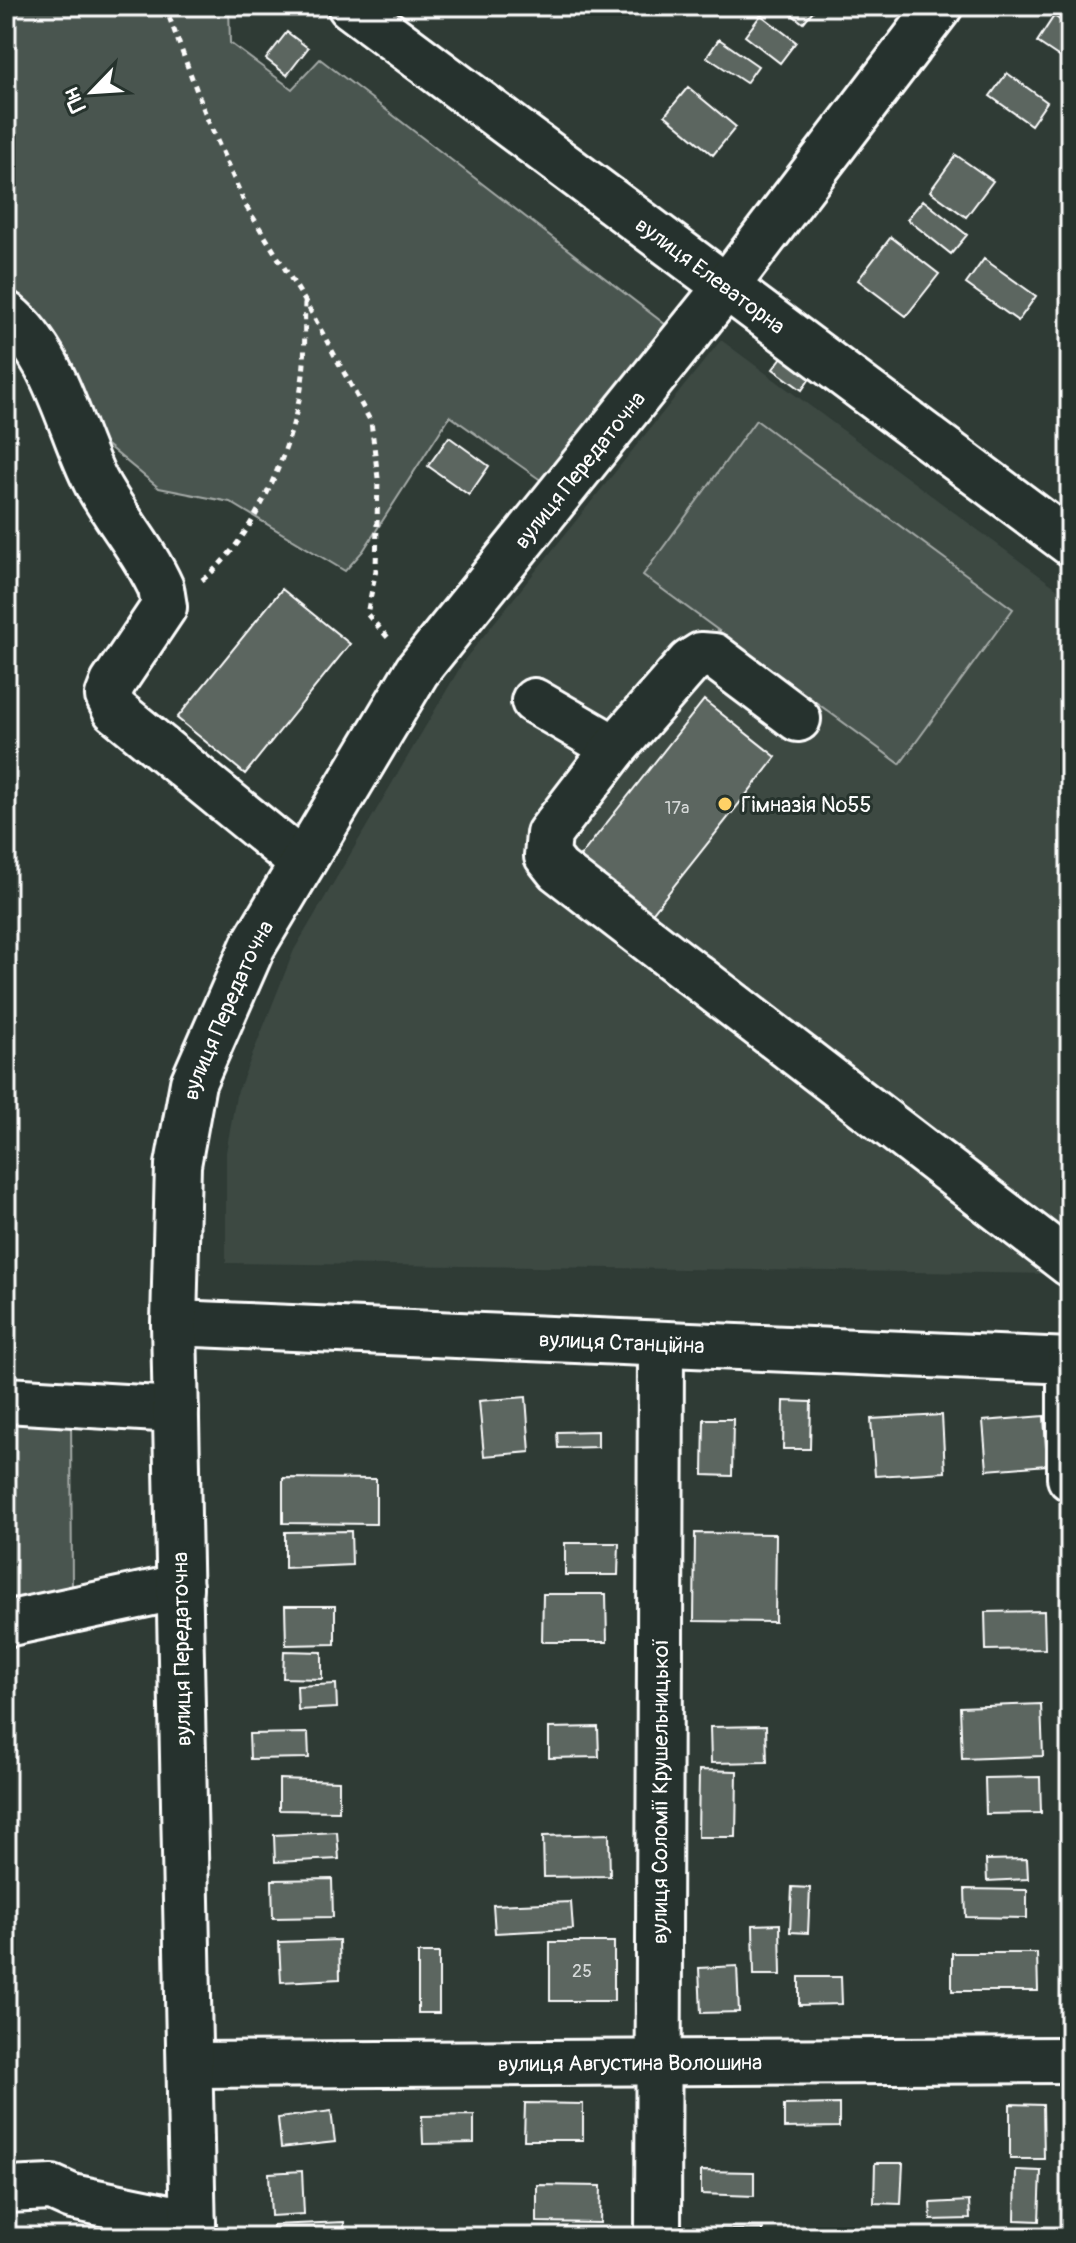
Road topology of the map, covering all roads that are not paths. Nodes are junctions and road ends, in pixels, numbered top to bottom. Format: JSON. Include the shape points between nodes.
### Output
{"nodes":[{"id":1,"x":350,"y":6,"type":"edge"},
{"id":2,"x":940,"y":6,"type":"edge"},
{"id":3,"x":726,"y":287,"type":"junction"},
{"id":4,"x":6,"y":314,"type":"edge"},
{"id":5,"x":1070,"y":543,"type":"edge"},
{"id":6,"x":534,"y":701,"type":"dead end"},
{"id":7,"x":798,"y":719,"type":"dead end"},
{"id":8,"x":615,"y":748,"type":"junction"},
{"id":9,"x":302,"y":863,"type":"junction"},
{"id":10,"x":1070,"y":1264,"type":"edge"},
{"id":11,"x":174,"y":1323,"type":"junction"},
{"id":12,"x":661,"y":1346,"type":"junction"},
{"id":13,"x":1069,"y":1360,"type":"edge"},
{"id":14,"x":6,"y":1400,"type":"edge"},
{"id":15,"x":176,"y":1410,"type":"junction"},
{"id":16,"x":1070,"y":1478,"type":"edge"},
{"id":17,"x":180,"y":1587,"type":"junction"},
{"id":18,"x":6,"y":1624,"type":"edge"},
{"id":19,"x":1070,"y":2060,"type":"edge"},
{"id":20,"x":658,"y":2062,"type":"junction"},
{"id":21,"x":190,"y":2065,"type":"junction"},
{"id":22,"x":6,"y":2190,"type":"edge"},
{"id":23,"x":193,"y":2230,"type":"edge"},
{"id":24,"x":658,"y":2237,"type":"edge"}],
"edges":[{"from":1,"to":3,"type":"street","name":"вулиця Елеваторна"},
{"from":2,"to":3,"type":"street","name":"вулиця Передаточна"},
{"from":3,"to":5,"type":"street","name":"вулиця Елеваторна"},
{"from":3,"to":9,"type":"street","name":"вулиця Передаточна","via":[[417,671]]},
{"from":4,"to":9,"type":"street","via":[[39,353],[96,482],[152,568],[164,607],[113,683],[108,696],[115,710]]},
{"from":6,"to":8,"type":"street"},
{"from":7,"to":8,"type":"street","via":[[714,656],[701,655]]},
{"from":8,"to":10,"type":"street","via":[[549,834],[547,856],[558,870]]},
{"from":9,"to":11,"type":"street","name":"вулиця Передаточна","via":[[253,946],[193,1083],[178,1165]]},
{"from":11,"to":12,"type":"street","name":"вулиця Станційна"},
{"from":11,"to":15,"type":"street","name":"вулиця Передаточна"},
{"from":12,"to":13,"type":"street","name":"вулиця Станційна"},
{"from":12,"to":20,"type":"street","name":"вулиця Соломії Крушельницької"},
{"from":13,"to":16,"type":"street"},
{"from":14,"to":15,"type":"street"},
{"from":15,"to":17,"type":"street","name":"вулиця Передаточна"},
{"from":17,"to":18,"type":"street"},
{"from":17,"to":21,"type":"street","name":"вулиця Передаточна"},
{"from":19,"to":20,"type":"street","name":"вулиця Августина Волошина"},
{"from":20,"to":21,"type":"street","name":"вулиця Августина Волошина"},
{"from":20,"to":24,"type":"street","name":"вулиця Соломії Крушельницької"},
{"from":21,"to":23,"type":"street","name":"вулиця Передаточна"},
{"from":22,"to":23,"type":"street","via":[[52,2188]]}]}
